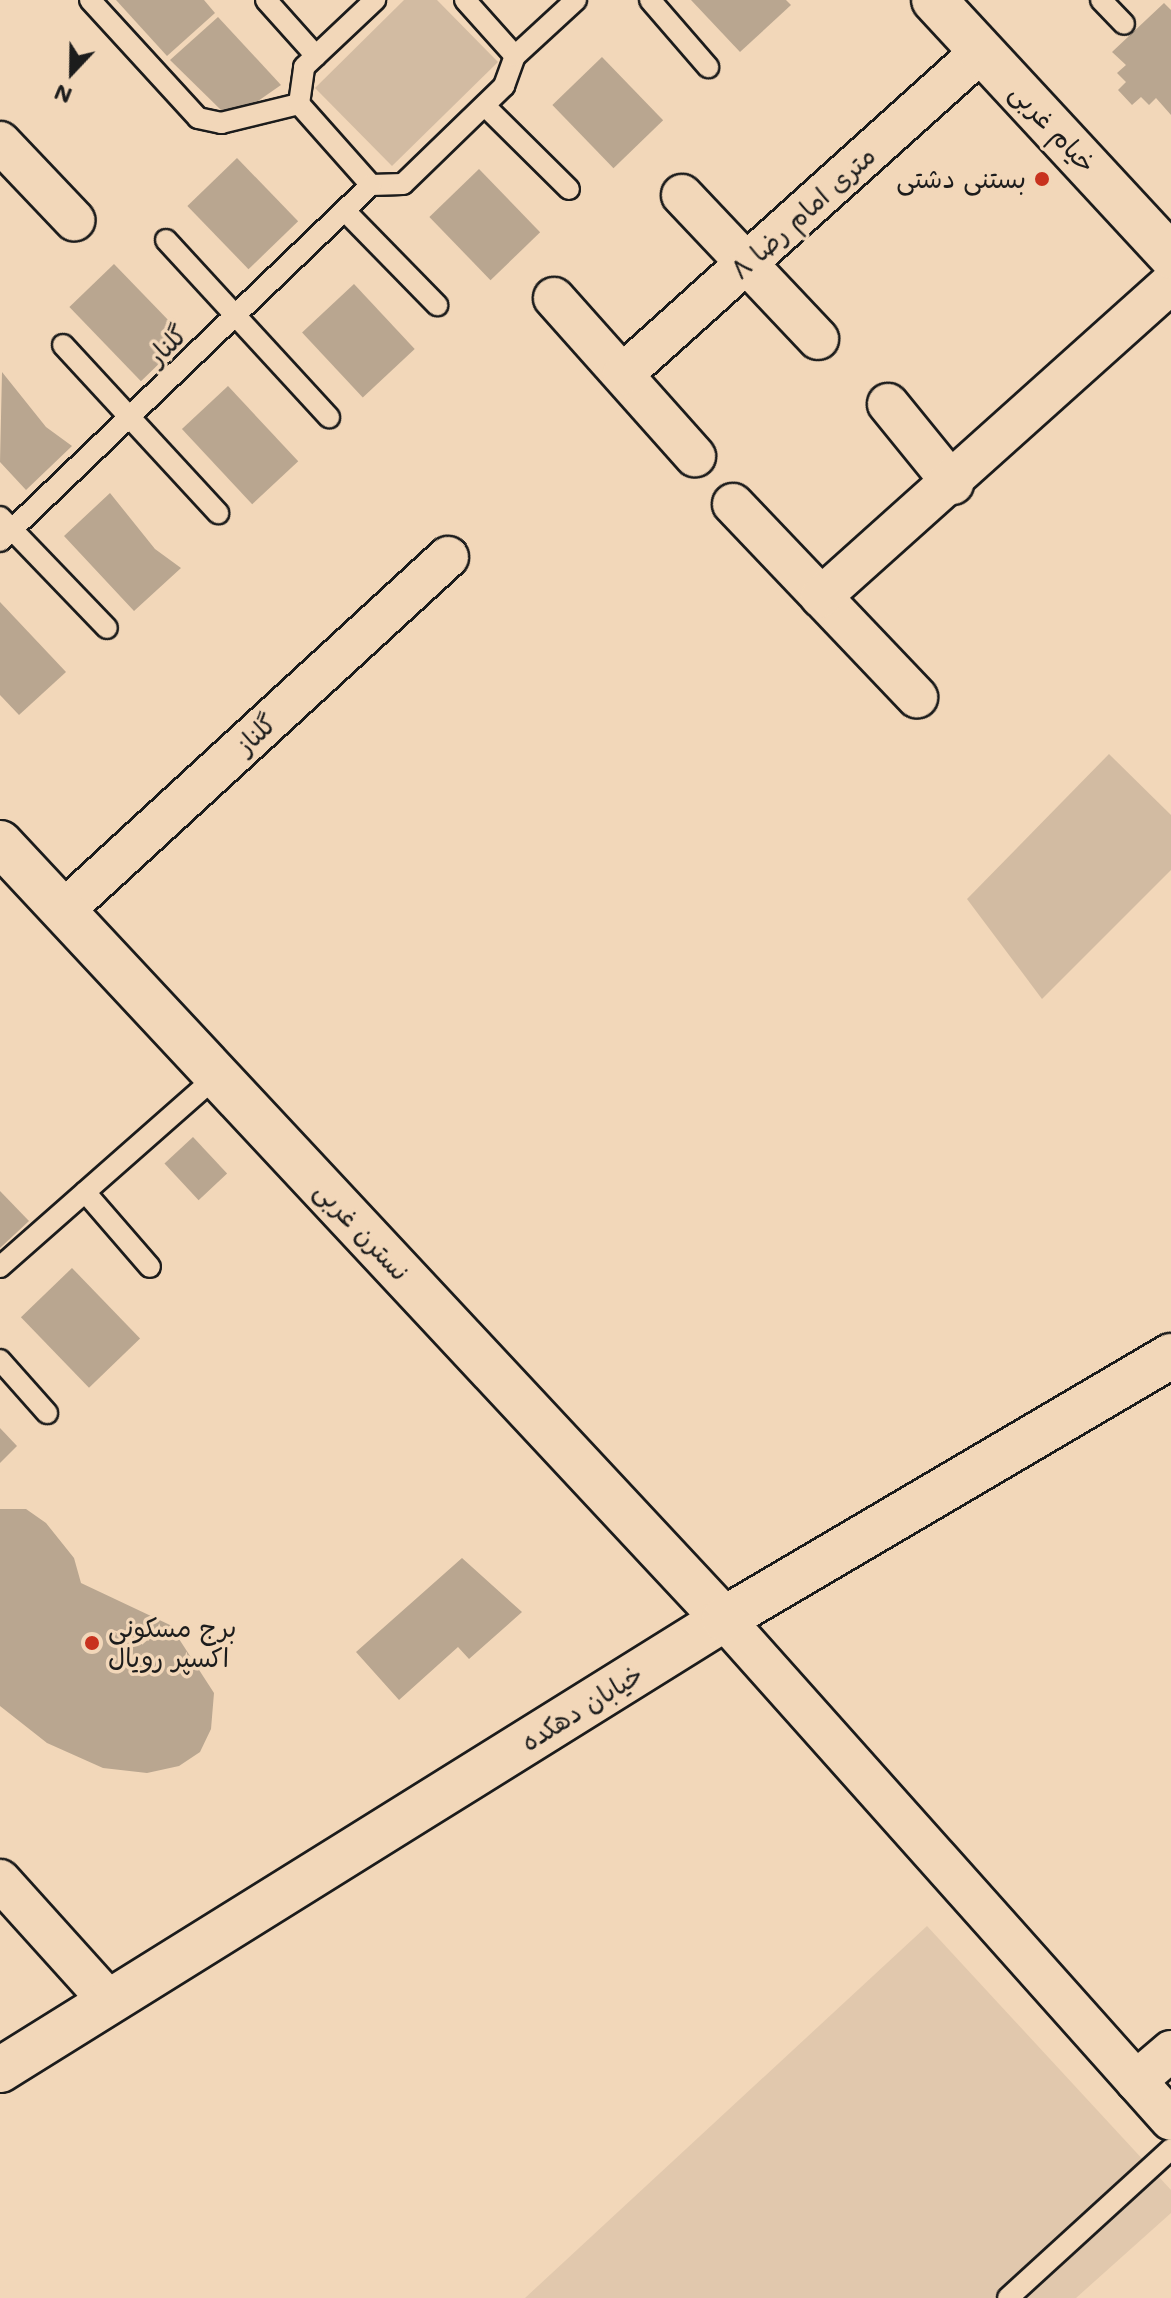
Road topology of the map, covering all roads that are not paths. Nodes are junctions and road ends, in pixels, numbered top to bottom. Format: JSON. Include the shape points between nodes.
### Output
{"nodes":[{"id":1,"x":90,"y":0,"type":"edge"},
{"id":2,"x":266,"y":0,"type":"edge"},
{"id":3,"x":375,"y":0,"type":"edge"},
{"id":4,"x":465,"y":0,"type":"edge"},
{"id":5,"x":576,"y":0,"type":"edge"},
{"id":6,"x":650,"y":0,"type":"edge"},
{"id":7,"x":934,"y":0,"type":"edge"},
{"id":8,"x":1101,"y":0,"type":"edge"},
{"id":9,"x":1124,"y":24,"type":"dead end"},
{"id":10,"x":982,"y":51,"type":"junction"},
{"id":11,"x":316,"y":56,"type":"junction"},
{"id":12,"x":515,"y":56,"type":"junction"},
{"id":13,"x":708,"y":67,"type":"dead end"},
{"id":14,"x":299,"y":104,"type":"junction"},
{"id":15,"x":485,"y":106,"type":"junction"},
{"id":16,"x":3,"y":150,"type":"edge"},
{"id":17,"x":371,"y":185,"type":"junction"},
{"id":18,"x":569,"y":189,"type":"dead end"},
{"id":19,"x":682,"y":195,"type":"dead end"},
{"id":20,"x":345,"y":211,"type":"junction"},
{"id":21,"x":74,"y":220,"type":"dead end"},
{"id":22,"x":166,"y":240,"type":"dead end"},
{"id":23,"x":1171,"y":256,"type":"edge"},
{"id":24,"x":747,"y":264,"type":"junction"},
{"id":25,"x":1171,"y":283,"type":"edge"},
{"id":26,"x":554,"y":298,"type":"dead end"},
{"id":27,"x":437,"y":305,"type":"dead end"},
{"id":28,"x":235,"y":315,"type":"junction"},
{"id":29,"x":818,"y":339,"type":"dead end"},
{"id":30,"x":63,"y":345,"type":"dead end"},
{"id":31,"x":623,"y":374,"type":"junction"},
{"id":32,"x":888,"y":404,"type":"dead end"},
{"id":33,"x":329,"y":417,"type":"dead end"},
{"id":34,"x":129,"y":418,"type":"junction"},
{"id":35,"x":695,"y":456,"type":"dead end"},
{"id":36,"x":953,"y":484,"type":"junction"},
{"id":37,"x":733,"y":504,"type":"dead end"},
{"id":38,"x":218,"y":513,"type":"dead end"},
{"id":39,"x":4,"y":529,"type":"edge"},
{"id":40,"x":448,"y":557,"type":"dead end"},
{"id":41,"x":821,"y":597,"type":"junction"},
{"id":42,"x":107,"y":628,"type":"dead end"},
{"id":43,"x":917,"y":697,"type":"dead end"},
{"id":44,"x":6,"y":860,"type":"edge"},
{"id":45,"x":63,"y":911,"type":"junction"},
{"id":46,"x":217,"y":1076,"type":"junction"},
{"id":47,"x":85,"y":1192,"type":"junction"},
{"id":48,"x":0,"y":1267,"type":"edge"},
{"id":49,"x":150,"y":1267,"type":"dead end"},
{"id":50,"x":1171,"y":1356,"type":"edge"},
{"id":51,"x":0,"y":1360,"type":"edge"},
{"id":52,"x":47,"y":1413,"type":"dead end"},
{"id":53,"x":724,"y":1619,"type":"junction"},
{"id":54,"x":0,"y":1880,"type":"edge"},
{"id":55,"x":110,"y":2002,"type":"junction"},
{"id":56,"x":1171,"y":2051,"type":"edge"},
{"id":57,"x":0,"y":2070,"type":"edge"},
{"id":58,"x":1136,"y":2081,"type":"junction"},
{"id":59,"x":1171,"y":2120,"type":"edge"},
{"id":60,"x":1171,"y":2149,"type":"edge"},
{"id":61,"x":1008,"y":2298,"type":"edge"}],
"edges":[{"from":1,"to":14,"type":"lane","via":[[198,118],[221,123]]},
{"from":2,"to":11,"type":"lane"},
{"from":3,"to":11,"type":"lane"},
{"from":4,"to":12,"type":"lane"},
{"from":5,"to":12,"type":"lane"},
{"from":6,"to":13,"type":"lane"},
{"from":7,"to":10,"type":"street","name":"خیام غربی"},
{"from":8,"to":9,"type":"lane"},
{"from":10,"to":23,"type":"street","name":"خیام غربی"},
{"from":10,"to":24,"type":"street","name":"۸ متری امام رضا"},
{"from":11,"to":14,"type":"lane","via":[[304,67]]},
{"from":12,"to":15,"type":"lane","via":[[504,86]]},
{"from":14,"to":17,"type":"lane"},
{"from":15,"to":17,"type":"lane","via":[[403,184]]},
{"from":15,"to":18,"type":"lane"},
{"from":16,"to":21,"type":"street"},
{"from":17,"to":20,"type":"lane","name":"گلنار"},
{"from":19,"to":24,"type":"street"},
{"from":20,"to":27,"type":"lane"},
{"from":20,"to":28,"type":"lane","name":"گلنار"},
{"from":22,"to":28,"type":"lane"},
{"from":24,"to":29,"type":"street"},
{"from":24,"to":31,"type":"street","name":"۸ متری امام رضا"},
{"from":25,"to":36,"type":"street"},
{"from":26,"to":31,"type":"street"},
{"from":28,"to":33,"type":"lane"},
{"from":28,"to":34,"type":"lane","name":"گلنار"},
{"from":30,"to":34,"type":"lane"},
{"from":31,"to":35,"type":"street"},
{"from":32,"to":36,"type":"street"},
{"from":34,"to":38,"type":"lane"},
{"from":34,"to":39,"type":"lane","name":"گلنار"},
{"from":36,"to":41,"type":"street"},
{"from":37,"to":41,"type":"street"},
{"from":39,"to":42,"type":"lane"},
{"from":40,"to":45,"type":"street","name":"گلناز"},
{"from":41,"to":43,"type":"street"},
{"from":44,"to":45,"type":"street","name":"نسترن غربی"},
{"from":45,"to":46,"type":"street","name":"نسترن غربی"},
{"from":46,"to":47,"type":"lane"},
{"from":46,"to":53,"type":"street","name":"نسترن غربی"},
{"from":47,"to":48,"type":"lane"},
{"from":47,"to":49,"type":"lane"},
{"from":50,"to":53,"type":"street","name":"خیابان دهکده"},
{"from":51,"to":52,"type":"lane"},
{"from":53,"to":55,"type":"street","name":"خیابان دهکده"},
{"from":53,"to":58,"type":"street"},
{"from":54,"to":55,"type":"street"},
{"from":55,"to":57,"type":"street","name":"خیابان دهکده"},
{"from":56,"to":58,"type":"street"},
{"from":58,"to":59,"type":"street"},
{"from":60,"to":61,"type":"lane"}]}
